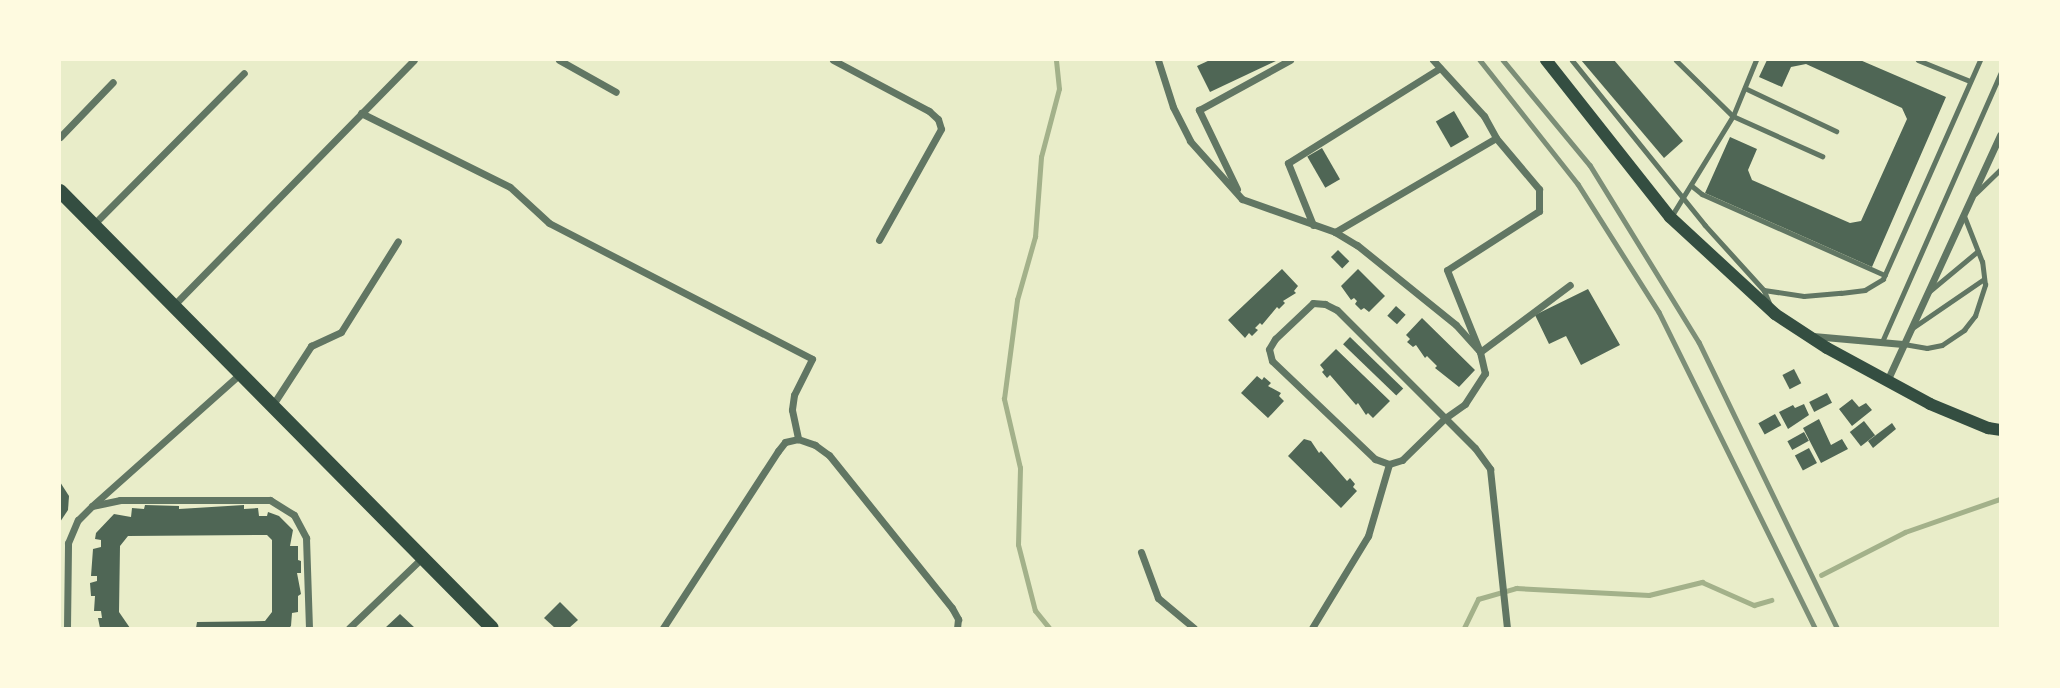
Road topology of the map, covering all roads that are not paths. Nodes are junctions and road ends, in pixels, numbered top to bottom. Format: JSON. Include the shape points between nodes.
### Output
{"nodes":[{"id":1,"x":414,"y":60,"type":"edge"},
{"id":2,"x":559,"y":60,"type":"edge"},
{"id":3,"x":833,"y":60,"type":"edge"},
{"id":4,"x":1158,"y":60,"type":"edge"},
{"id":5,"x":1290,"y":60,"type":"edge"},
{"id":6,"x":1433,"y":60,"type":"edge"},
{"id":7,"x":1546,"y":60,"type":"edge"},
{"id":8,"x":1572,"y":60,"type":"edge"},
{"id":9,"x":1676,"y":60,"type":"edge"},
{"id":10,"x":1756,"y":60,"type":"edge"},
{"id":11,"x":1918,"y":60,"type":"edge"},
{"id":12,"x":1980,"y":60,"type":"edge"},
{"id":13,"x":1440,"y":68,"type":"junction"},
{"id":14,"x":244,"y":74,"type":"dead end"},
{"id":15,"x":2000,"y":74,"type":"edge"},
{"id":16,"x":1970,"y":81,"type":"junction"},
{"id":17,"x":113,"y":82,"type":"dead end"},
{"id":18,"x":1745,"y":88,"type":"junction"},
{"id":19,"x":616,"y":92,"type":"dead end"},
{"id":20,"x":361,"y":113,"type":"junction"},
{"id":21,"x":1734,"y":116,"type":"junction"},
{"id":22,"x":1836,"y":131,"type":"dead end"},
{"id":23,"x":2000,"y":135,"type":"edge"},
{"id":24,"x":60,"y":136,"type":"edge"},
{"id":25,"x":1496,"y":138,"type":"junction"},
{"id":26,"x":1822,"y":156,"type":"dead end"},
{"id":27,"x":2000,"y":170,"type":"edge"},
{"id":28,"x":1691,"y":185,"type":"junction"},
{"id":29,"x":60,"y":191,"type":"edge"},
{"id":30,"x":1974,"y":195,"type":"junction"},
{"id":31,"x":1684,"y":197,"type":"junction"},
{"id":32,"x":1242,"y":199,"type":"junction"},
{"id":33,"x":1964,"y":216,"type":"junction"},
{"id":34,"x":1671,"y":218,"type":"junction"},
{"id":35,"x":93,"y":225,"type":"junction"},
{"id":36,"x":1313,"y":225,"type":"junction"},
{"id":37,"x":1335,"y":232,"type":"junction"},
{"id":38,"x":879,"y":240,"type":"dead end"},
{"id":39,"x":398,"y":241,"type":"dead end"},
{"id":40,"x":1978,"y":251,"type":"junction"},
{"id":41,"x":1885,"y":275,"type":"junction"},
{"id":42,"x":1984,"y":279,"type":"junction"},
{"id":43,"x":1570,"y":285,"type":"dead end"},
{"id":44,"x":1764,"y":290,"type":"junction"},
{"id":45,"x":1928,"y":292,"type":"junction"},
{"id":46,"x":173,"y":306,"type":"junction"},
{"id":47,"x":1775,"y":314,"type":"junction"},
{"id":48,"x":1911,"y":329,"type":"junction"},
{"id":49,"x":1811,"y":336,"type":"junction"},
{"id":50,"x":1882,"y":342,"type":"junction"},
{"id":51,"x":1903,"y":344,"type":"junction"},
{"id":52,"x":1480,"y":352,"type":"junction"},
{"id":53,"x":240,"y":374,"type":"junction"},
{"id":54,"x":1887,"y":380,"type":"junction"},
{"id":55,"x":272,"y":407,"type":"junction"},
{"id":56,"x":1445,"y":418,"type":"junction"},
{"id":57,"x":2000,"y":430,"type":"edge"},
{"id":58,"x":798,"y":439,"type":"junction"},
{"id":59,"x":1389,"y":464,"type":"junction"},
{"id":60,"x":92,"y":506,"type":"junction"},
{"id":61,"x":1140,"y":552,"type":"dead end"},
{"id":62,"x":422,"y":558,"type":"junction"},
{"id":63,"x":67,"y":628,"type":"edge"},
{"id":64,"x":309,"y":628,"type":"edge"},
{"id":65,"x":349,"y":628,"type":"edge"},
{"id":66,"x":492,"y":628,"type":"edge"},
{"id":67,"x":663,"y":628,"type":"edge"},
{"id":68,"x":957,"y":628,"type":"edge"},
{"id":69,"x":1194,"y":628,"type":"edge"},
{"id":70,"x":1312,"y":628,"type":"edge"},
{"id":71,"x":1507,"y":628,"type":"edge"}],
"edges":[{"from":1,"to":20,"type":"street"},
{"from":2,"to":19,"type":"street"},
{"from":3,"to":38,"type":"street","via":[[929,111],[941,129]]},
{"from":4,"to":32,"type":"street","via":[[1173,107],[1191,141]]},
{"from":5,"to":32,"type":"street","via":[[1199,110]]},
{"from":6,"to":13,"type":"street"},
{"from":7,"to":34,"type":"main road"},
{"from":8,"to":31,"type":"lane"},
{"from":9,"to":21,"type":"lane"},
{"from":10,"to":18,"type":"lane"},
{"from":11,"to":16,"type":"lane"},
{"from":12,"to":16,"type":"lane"},
{"from":13,"to":25,"type":"street","via":[[1484,116]]},
{"from":13,"to":36,"type":"street","via":[[1288,163]]},
{"from":14,"to":35,"type":"street"},
{"from":15,"to":50,"type":"lane"},
{"from":16,"to":41,"type":"lane"},
{"from":17,"to":24,"type":"street"},
{"from":18,"to":21,"type":"lane"},
{"from":18,"to":22,"type":"lane"},
{"from":20,"to":46,"type":"street"},
{"from":20,"to":58,"type":"street","via":[[510,187],[549,223],[812,359],[794,395]]},
{"from":21,"to":26,"type":"lane"},
{"from":21,"to":28,"type":"lane"},
{"from":23,"to":30,"type":"street"},
{"from":25,"to":37,"type":"street"},
{"from":25,"to":52,"type":"street","via":[[1539,189],[1539,211],[1447,270]]},
{"from":27,"to":30,"type":"lane"},
{"from":28,"to":31,"type":"lane"},
{"from":28,"to":41,"type":"lane","via":[[1702,194]]},
{"from":29,"to":35,"type":"main road"},
{"from":30,"to":33,"type":"street"},
{"from":31,"to":34,"type":"lane"},
{"from":31,"to":44,"type":"lane"},
{"from":32,"to":36,"type":"street"},
{"from":33,"to":40,"type":"lane"},
{"from":33,"to":45,"type":"street"},
{"from":34,"to":47,"type":"main road"},
{"from":35,"to":46,"type":"main road"},
{"from":36,"to":37,"type":"street"},
{"from":37,"to":52,"type":"street","via":[[1415,290]]},
{"from":39,"to":55,"type":"street","via":[[341,332],[311,346]]},
{"from":40,"to":42,"type":"lane"},
{"from":40,"to":45,"type":"lane"},
{"from":41,"to":44,"type":"lane","via":[[1876,286],[1840,293],[1804,296]]},
{"from":42,"to":48,"type":"lane"},
{"from":42,"to":51,"type":"lane","via":[[1975,316],[1964,330],[1942,345]]},
{"from":43,"to":52,"type":"street"},
{"from":44,"to":47,"type":"lane"},
{"from":45,"to":48,"type":"street"},
{"from":46,"to":53,"type":"main road"},
{"from":47,"to":49,"type":"main road"},
{"from":48,"to":51,"type":"street"},
{"from":49,"to":50,"type":"street"},
{"from":49,"to":54,"type":"main road"},
{"from":50,"to":51,"type":"street"},
{"from":51,"to":54,"type":"street"},
{"from":52,"to":56,"type":"street","via":[[1485,373],[1465,404]]},
{"from":53,"to":55,"type":"main road"},
{"from":53,"to":60,"type":"street"},
{"from":54,"to":57,"type":"main road","via":[[1930,404]]},
{"from":55,"to":62,"type":"main road"},
{"from":56,"to":59,"type":"street","via":[[1402,460]]},
{"from":56,"to":59,"type":"street","via":[[1337,310],[1313,303],[1302,311],[1269,349],[1272,361],[1376,459]]},
{"from":56,"to":71,"type":"street","via":[[1490,469]]},
{"from":58,"to":67,"type":"street","via":[[785,442],[778,451]]},
{"from":58,"to":68,"type":"street","via":[[829,455],[952,608]]},
{"from":59,"to":70,"type":"street","via":[[1368,536]]},
{"from":60,"to":63,"type":"street","via":[[78,520],[68,543]]},
{"from":60,"to":64,"type":"street","via":[[120,500],[270,500],[283,505],[295,515],[306,538]]},
{"from":61,"to":69,"type":"street","via":[[1158,598]]},
{"from":62,"to":65,"type":"street"},
{"from":62,"to":66,"type":"main road"}]}
